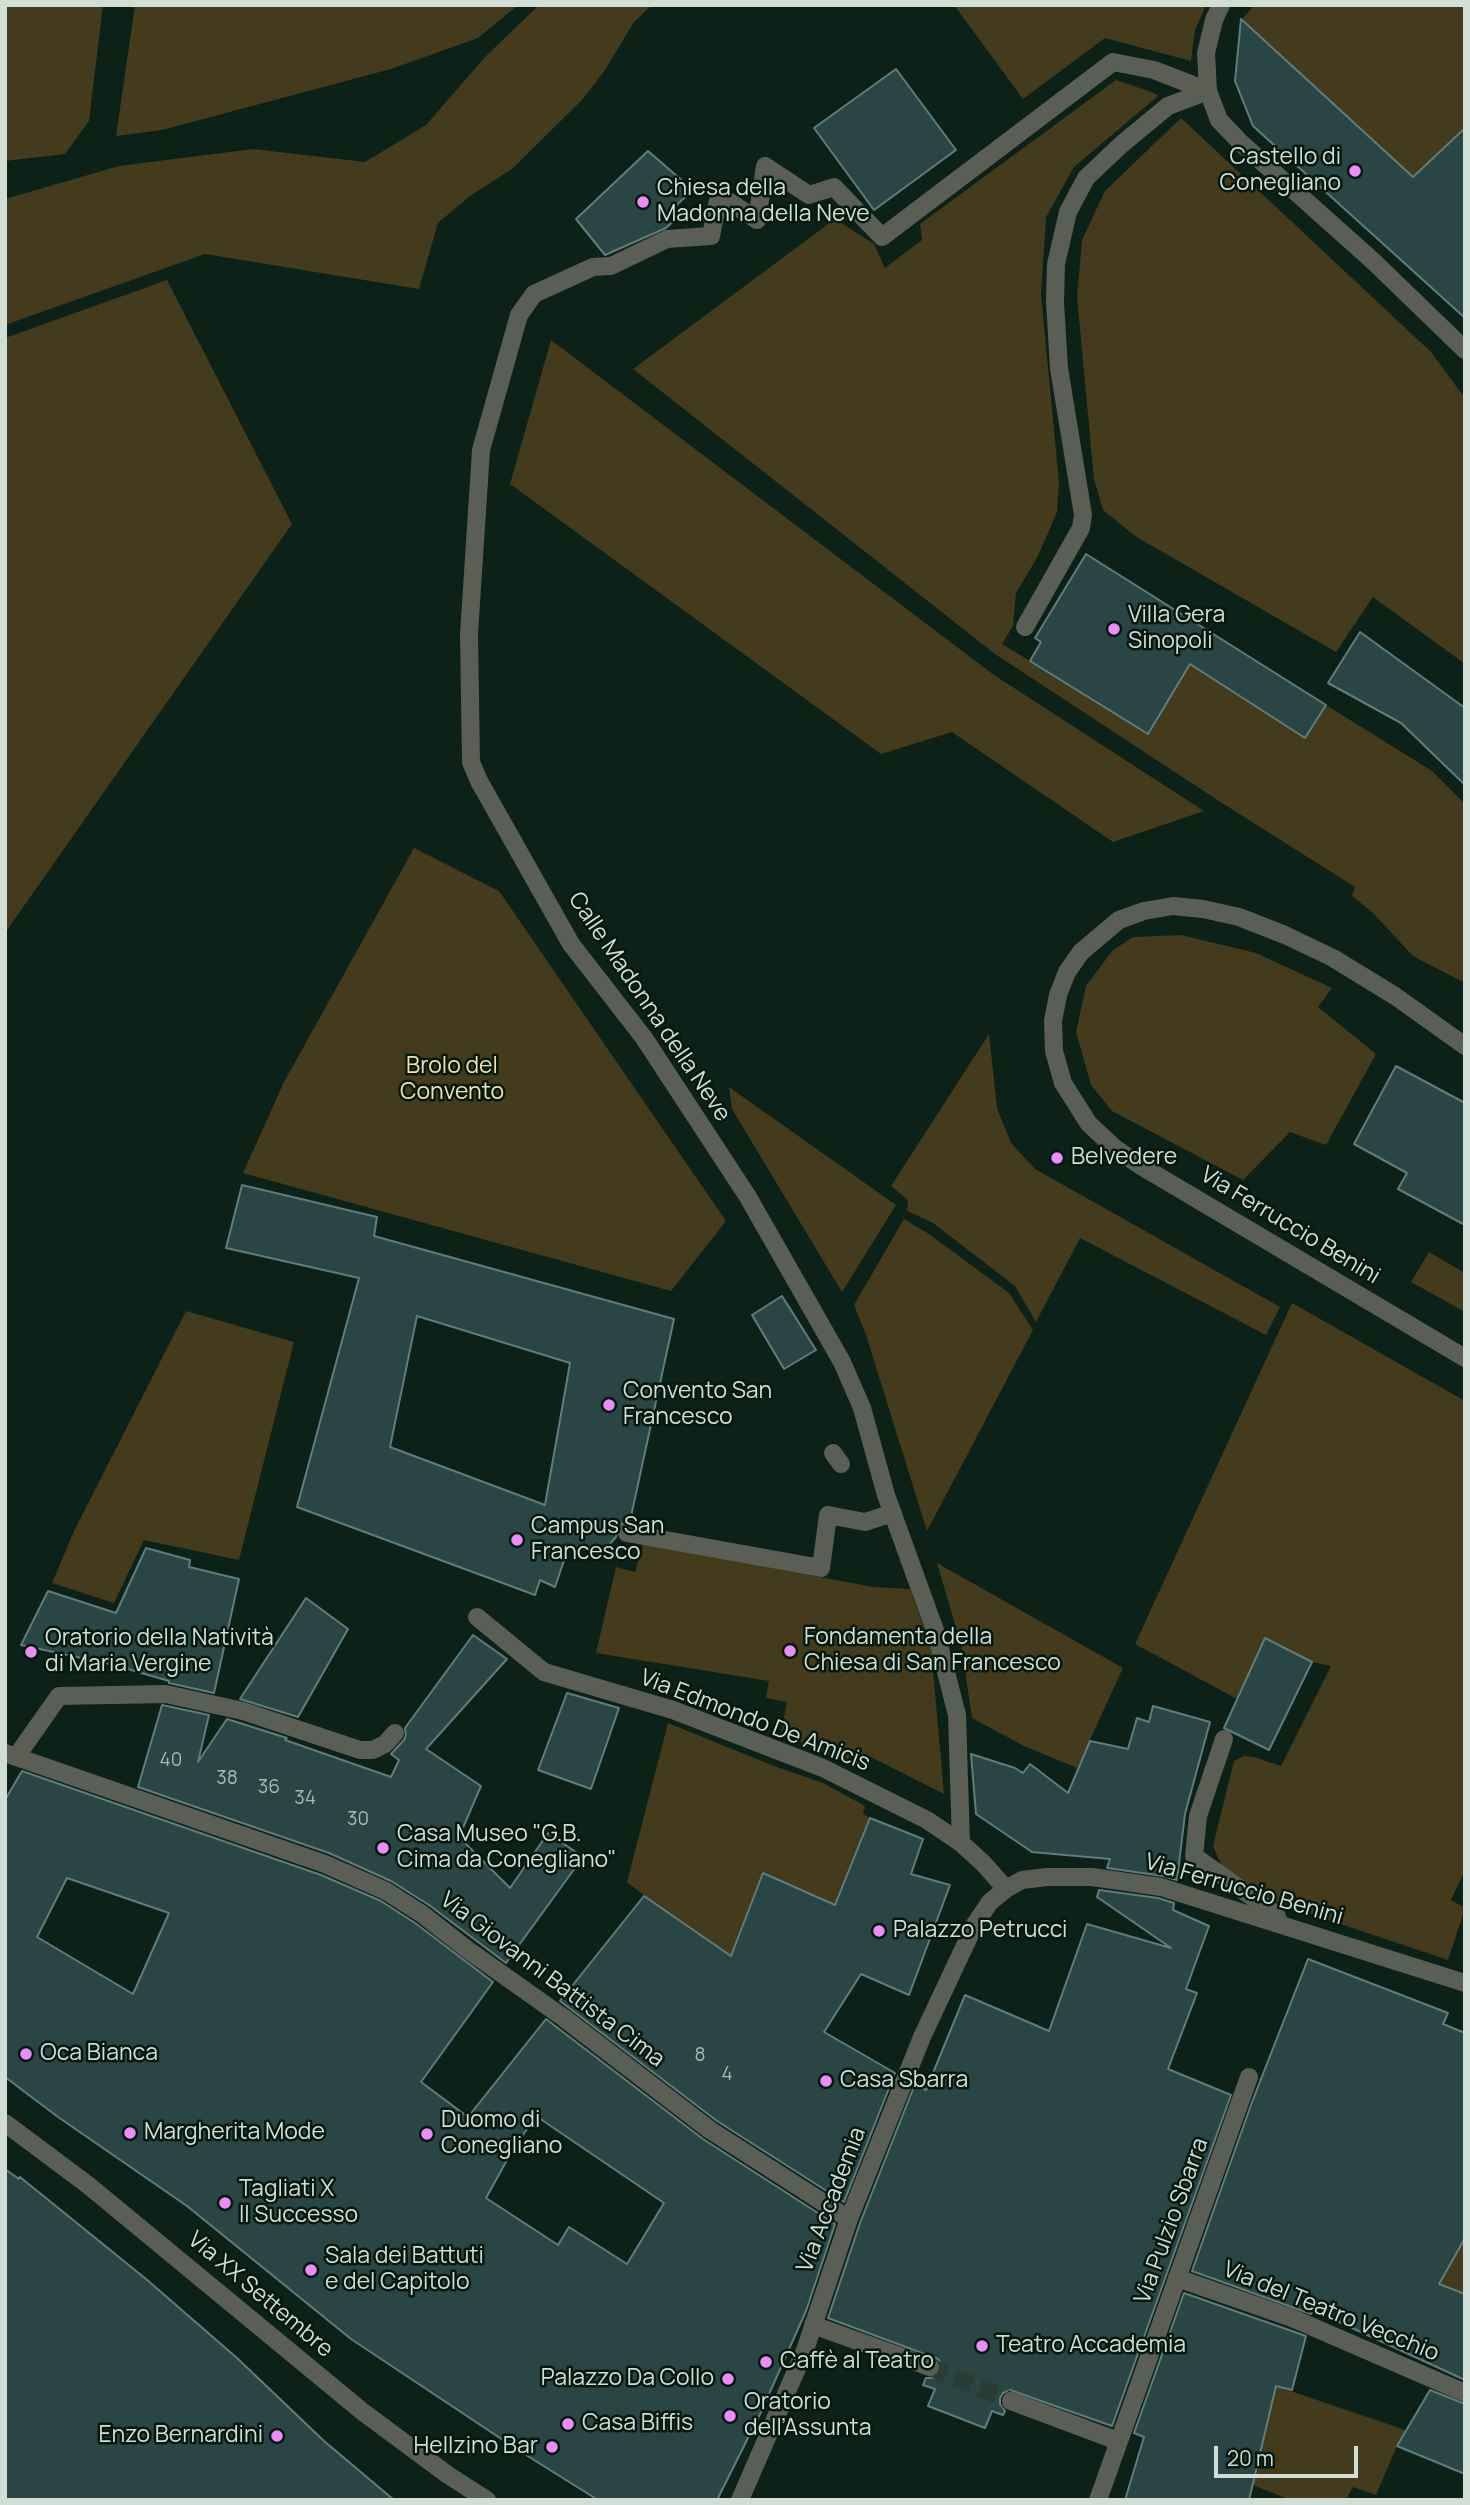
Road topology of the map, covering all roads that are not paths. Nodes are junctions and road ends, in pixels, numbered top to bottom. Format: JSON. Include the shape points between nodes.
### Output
{"nodes":[{"id":1,"x":1221,"y":5,"type":"edge"},
{"id":2,"x":1208,"y":91,"type":"junction"},
{"id":3,"x":1465,"y":350,"type":"edge"},
{"id":4,"x":1025,"y":626,"type":"dead end"},
{"id":5,"x":1465,"y":1046,"type":"edge"},
{"id":6,"x":1465,"y":1359,"type":"edge"},
{"id":7,"x":893,"y":1513,"type":"junction"},
{"id":8,"x":627,"y":1534,"type":"dead end"},
{"id":9,"x":477,"y":1617,"type":"dead end"},
{"id":10,"x":395,"y":1733,"type":"dead end"},
{"id":11,"x":1224,"y":1739,"type":"dead end"},
{"id":12,"x":11,"y":1755,"type":"edge"},
{"id":13,"x":961,"y":1843,"type":"junction"},
{"id":14,"x":1006,"y":1889,"type":"junction"},
{"id":15,"x":1279,"y":1923,"type":"junction"},
{"id":16,"x":1465,"y":1983,"type":"edge"},
{"id":17,"x":1249,"y":2077,"type":"dead end"},
{"id":18,"x":5,"y":2123,"type":"edge"},
{"id":19,"x":849,"y":2219,"type":"junction"},
{"id":20,"x":1177,"y":2278,"type":"junction"},
{"id":21,"x":813,"y":2325,"type":"junction"},
{"id":22,"x":930,"y":2367,"type":"tunnel mouth"},
{"id":23,"x":1465,"y":2393,"type":"edge"},
{"id":24,"x":1011,"y":2401,"type":"tunnel mouth"},
{"id":25,"x":1118,"y":2441,"type":"junction"},
{"id":26,"x":487,"y":2500,"type":"edge"},
{"id":27,"x":740,"y":2500,"type":"edge"},
{"id":28,"x":1098,"y":2500,"type":"edge"}],
"edges":[{"from":1,"to":2,"type":"street","via":[[1206,53]]},
{"from":2,"to":3,"type":"street","via":[[1219,120],[1241,143]]},
{"from":2,"to":4,"type":"street","via":[[1168,106],[1122,144],[1086,178],[1068,212],[1056,264],[1055,302],[1059,368],[1083,515],[1081,528]]},
{"from":2,"to":7,"type":"street","name":"Calle Madonna della Neve","via":[[1154,70],[1113,62],[882,237],[834,187],[809,195],[765,166],[758,220],[719,195],[711,236],[667,239],[534,295],[519,316],[481,450],[469,634],[471,762],[571,944],[644,1038],[733,1175],[842,1362],[862,1408]]},
{"from":5,"to":6,"type":"street","name":"Via Ferruccio Benini","via":[[1334,958],[1239,917],[1173,906],[1119,920],[1081,952],[1058,995],[1053,1021],[1054,1051],[1063,1083],[1088,1124],[1116,1149]]},
{"from":7,"to":8,"type":"street","via":[[865,1522],[853,1514],[828,1515],[821,1568]]},
{"from":7,"to":13,"type":"street","name":"Calle Madonna della Neve","via":[[936,1633],[957,1715]]},
{"from":9,"to":13,"type":"street","name":"Via Edmondo De Amicis","via":[[544,1672],[673,1710],[823,1768],[927,1820]]},
{"from":10,"to":12,"type":"street","via":[[373,1750],[360,1750],[243,1711],[166,1694],[59,1696]]},
{"from":11,"to":15,"type":"street","via":[[1198,1816],[1194,1856],[1276,1913]]},
{"from":12,"to":19,"type":"street","name":"Via Giovanni Battista Cima","via":[[325,1864],[386,1891],[710,2130]]},
{"from":13,"to":14,"type":"street","name":"Via Edmondo De Amicis"},
{"from":14,"to":15,"type":"street","name":"Via Ferruccio Benini","via":[[1022,1880],[1092,1877],[1161,1887]]},
{"from":14,"to":19,"type":"street","name":"Via Accademia","via":[[990,1902],[969,1937],[922,2037]]},
{"from":15,"to":16,"type":"street","name":"Via Ferruccio Benini"},
{"from":17,"to":20,"type":"street","name":"Via Pulzio Sbarra"},
{"from":18,"to":26,"type":"street","name":"Via XX Settembre","via":[[88,2185],[363,2412]]},
{"from":19,"to":21,"type":"street","name":"Via Accademia"},
{"from":20,"to":23,"type":"street","name":"Via del Teatro Vecchio","via":[[1292,2318]]},
{"from":20,"to":25,"type":"street","name":"Via Pulzio Sbarra"},
{"from":21,"to":22,"type":"street"},
{"from":21,"to":27,"type":"street","name":"Via Accademia"},
{"from":24,"to":25,"type":"street"},
{"from":25,"to":28,"type":"street","name":"Via Pulzio Sbarra"}]}
